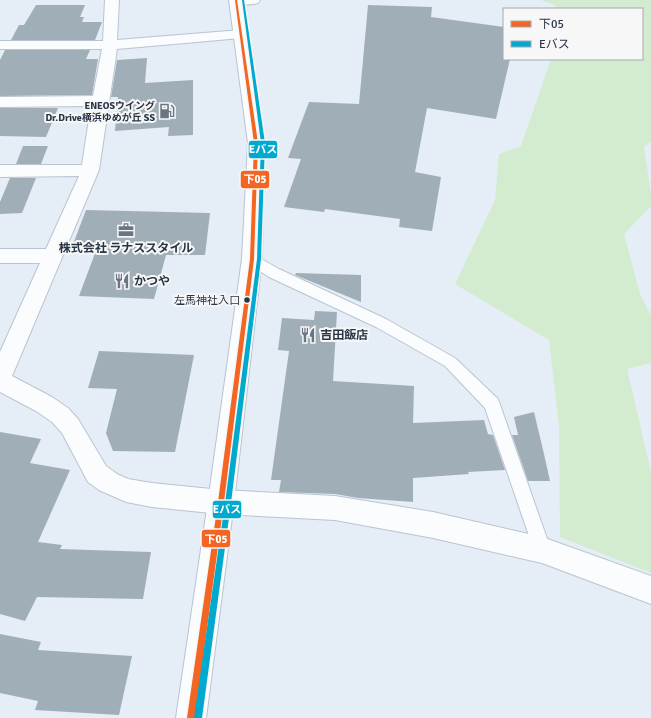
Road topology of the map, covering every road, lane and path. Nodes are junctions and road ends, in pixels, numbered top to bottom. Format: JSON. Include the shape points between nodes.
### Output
{"nodes":[{"id":1,"x":112,"y":0,"type":"edge"},
{"id":2,"x":236,"y":0,"type":"edge"},
{"id":3,"x":253,"y":0,"type":"edge"},
{"id":4,"x":241,"y":34,"type":"junction"},
{"id":5,"x":0,"y":45,"type":"edge"},
{"id":6,"x":110,"y":45,"type":"junction"},
{"id":7,"x":100,"y":101,"type":"junction"},
{"id":8,"x":0,"y":102,"type":"edge"},
{"id":9,"x":90,"y":170,"type":"junction"},
{"id":10,"x":0,"y":171,"type":"edge"},
{"id":11,"x":0,"y":256,"type":"edge"},
{"id":12,"x":54,"y":256,"type":"junction"},
{"id":13,"x":252,"y":259,"type":"junction"},
{"id":14,"x":0,"y":377,"type":"edge"},
{"id":15,"x":0,"y":381,"type":"edge"},
{"id":16,"x":221,"y":502,"type":"junction"},
{"id":17,"x":542,"y":550,"type":"junction"},
{"id":18,"x":651,"y":590,"type":"edge"},
{"id":19,"x":191,"y":718,"type":"edge"}],
"edges":[{"from":1,"to":6,"type":"street"},
{"from":2,"to":3,"type":"street"},
{"from":2,"to":4,"type":"street"},
{"from":4,"to":6,"type":"street"},
{"from":4,"to":13,"type":"street","via":[[256,143]]},
{"from":5,"to":6,"type":"street"},
{"from":6,"to":7,"type":"street"},
{"from":7,"to":8,"type":"street"},
{"from":7,"to":9,"type":"street"},
{"from":9,"to":10,"type":"street"},
{"from":9,"to":12,"type":"street"},
{"from":11,"to":12,"type":"street"},
{"from":12,"to":14,"type":"street"},
{"from":13,"to":16,"type":"street"},
{"from":13,"to":17,"type":"lane","via":[[274,273],[381,323],[450,362],[492,404]]},
{"from":15,"to":16,"type":"street","via":[[60,415],[70,426],[97,474],[108,482],[126,490],[152,495]]},
{"from":16,"to":17,"type":"street","via":[[335,508],[433,525]]},
{"from":16,"to":19,"type":"street"},
{"from":17,"to":18,"type":"street"}]}
